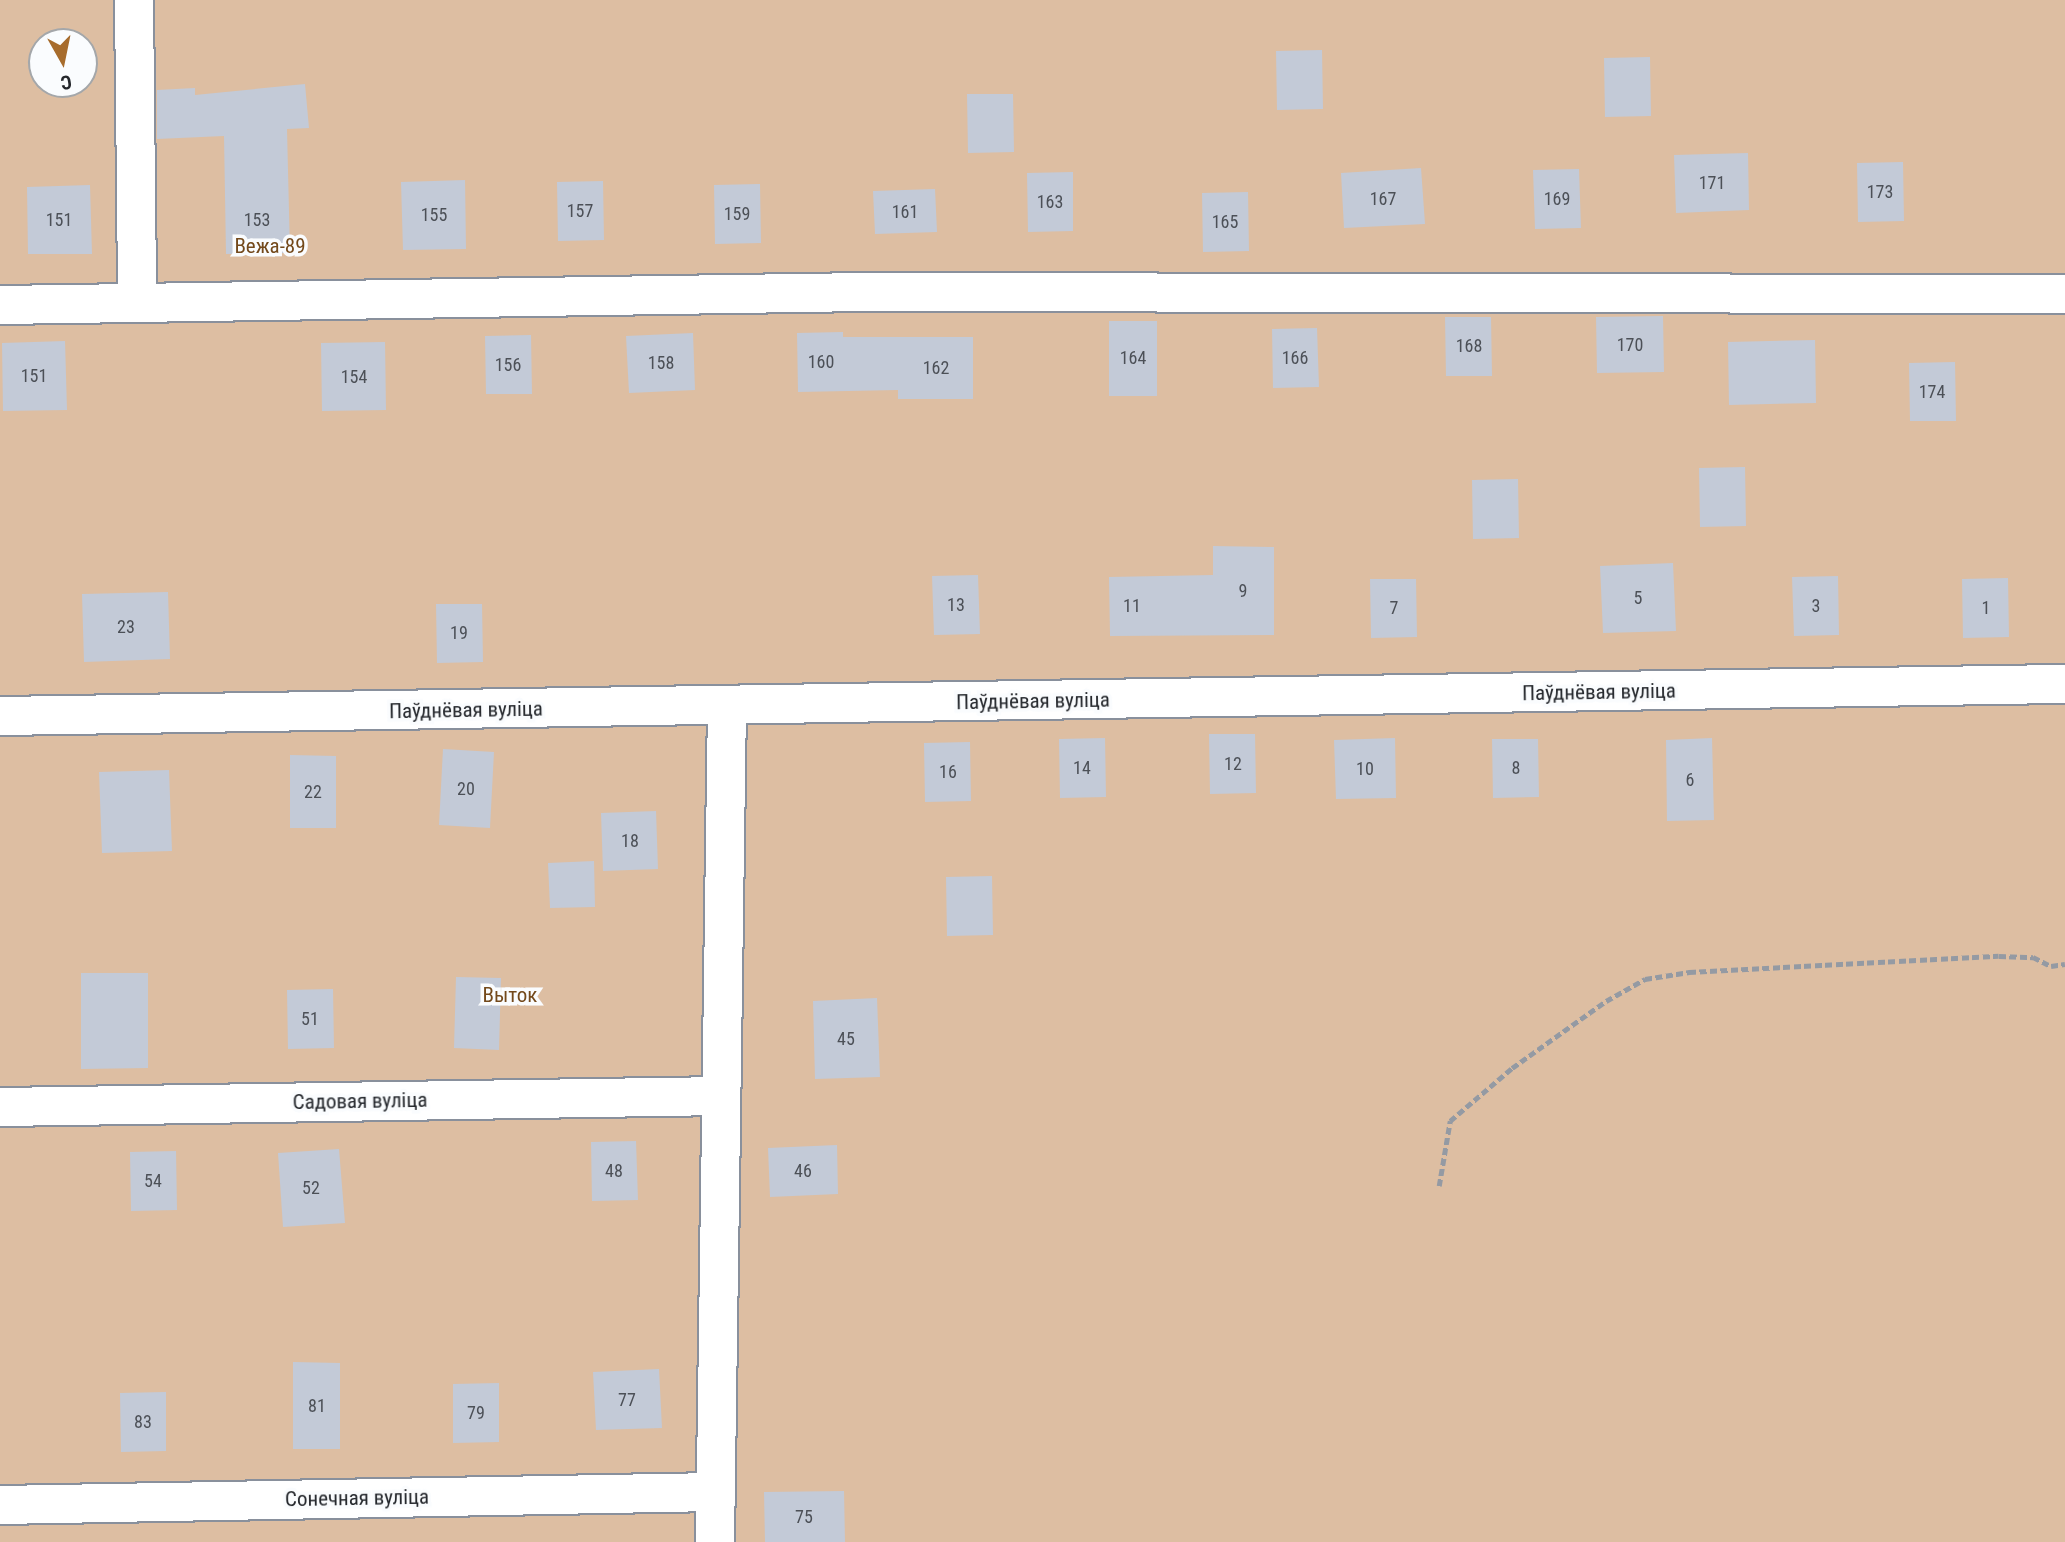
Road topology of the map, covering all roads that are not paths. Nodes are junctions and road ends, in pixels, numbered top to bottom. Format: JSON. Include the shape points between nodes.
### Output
{"nodes":[{"id":1,"x":134,"y":0,"type":"edge"},
{"id":2,"x":2065,"y":294,"type":"edge"},
{"id":3,"x":138,"y":303,"type":"junction"},
{"id":4,"x":0,"y":305,"type":"edge"},
{"id":5,"x":2065,"y":684,"type":"edge"},
{"id":6,"x":727,"y":707,"type":"junction"},
{"id":7,"x":0,"y":716,"type":"edge"},
{"id":8,"x":721,"y":1096,"type":"junction"},
{"id":9,"x":0,"y":1107,"type":"edge"},
{"id":10,"x":714,"y":1492,"type":"junction"},
{"id":11,"x":0,"y":1505,"type":"edge"},
{"id":12,"x":715,"y":1542,"type":"edge"}],
"edges":[{"from":1,"to":3,"type":"street"},
{"from":2,"to":3,"type":"street","via":[[862,292]]},
{"from":3,"to":4,"type":"street"},
{"from":5,"to":6,"type":"street","name":"Паўднёвая вуліца"},
{"from":6,"to":7,"type":"street","name":"Паўднёвая вуліца"},
{"from":6,"to":8,"type":"street"},
{"from":8,"to":9,"type":"street","name":"Садовая вуліца"},
{"from":8,"to":10,"type":"street"},
{"from":10,"to":11,"type":"street","name":"Сонечная вуліца"},
{"from":10,"to":12,"type":"street"}]}
